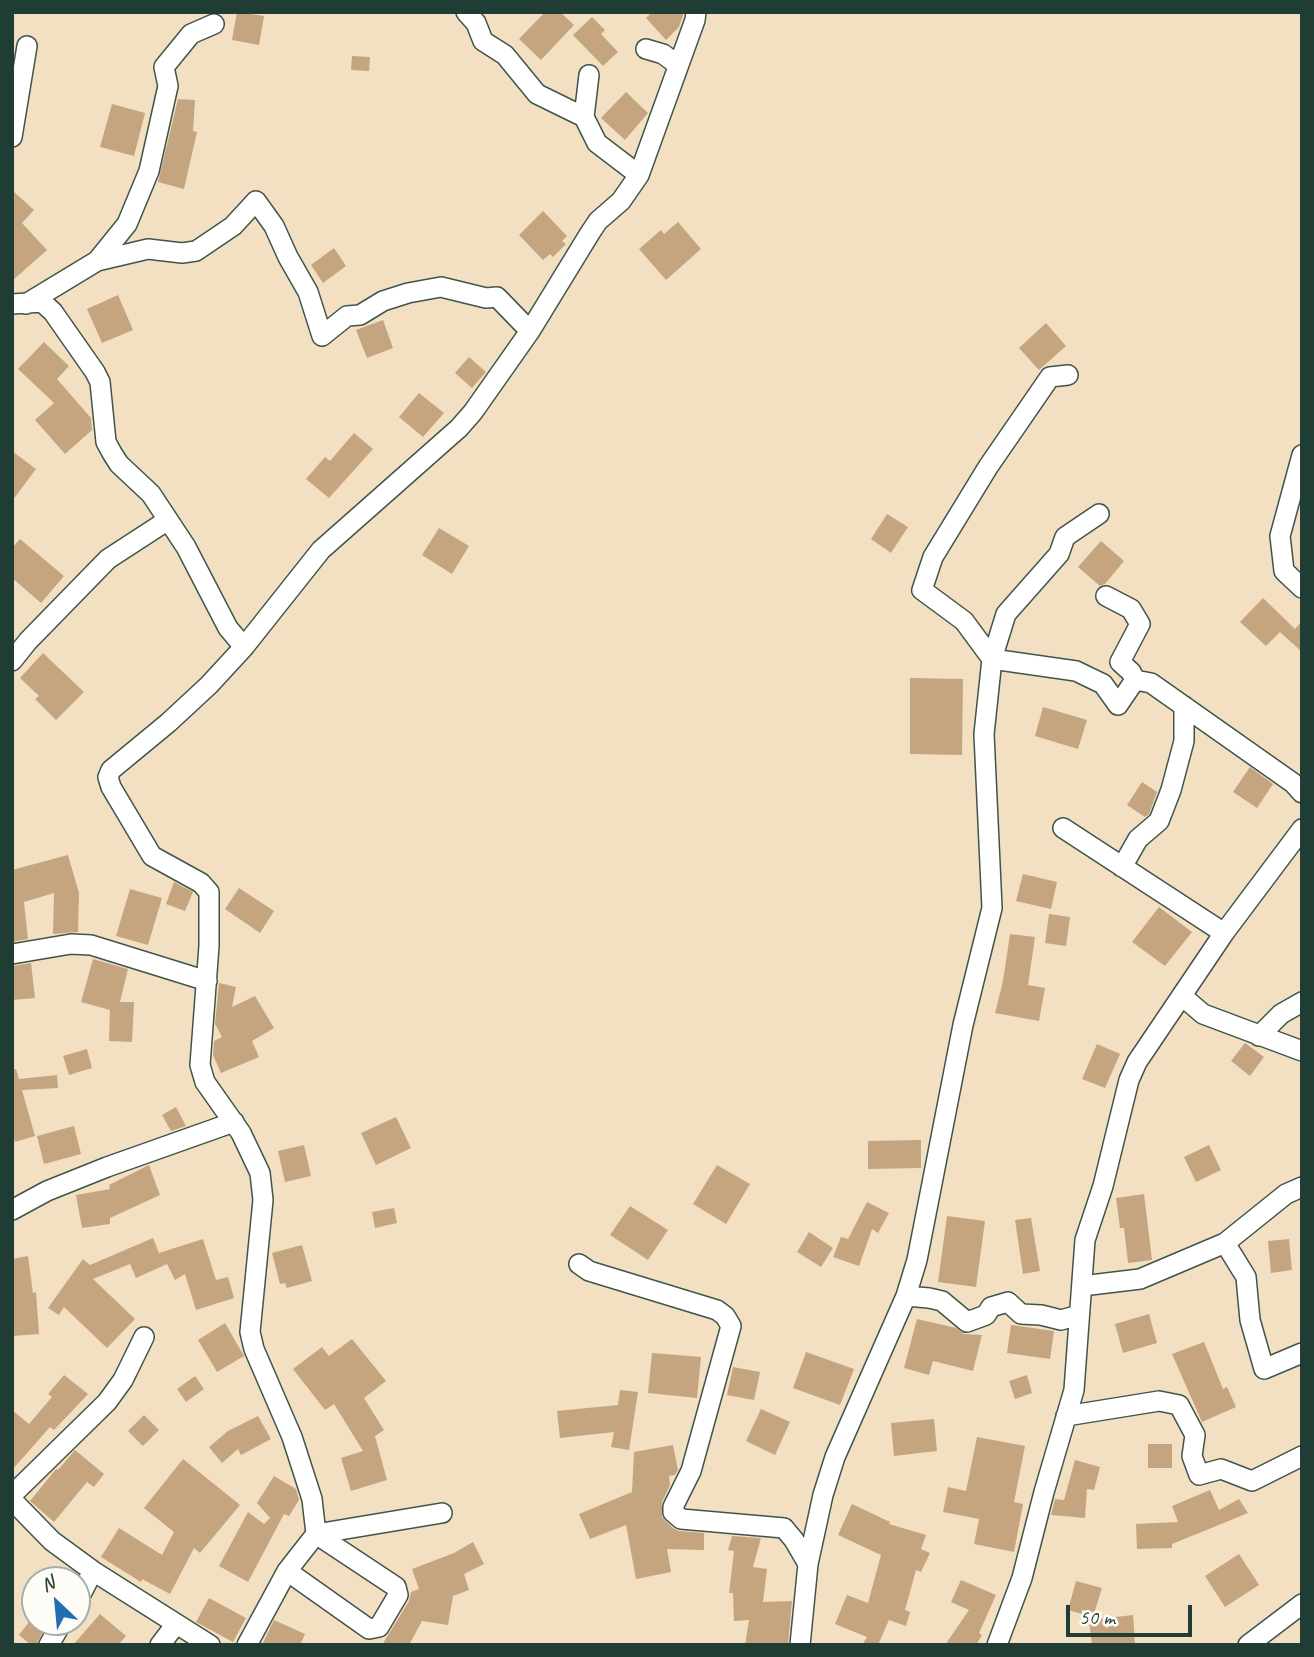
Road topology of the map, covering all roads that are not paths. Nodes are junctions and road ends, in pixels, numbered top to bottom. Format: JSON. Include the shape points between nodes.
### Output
{"nodes":[{"id":1,"x":466,"y":12,"type":"edge"},
{"id":2,"x":696,"y":12,"type":"edge"},
{"id":3,"x":214,"y":24,"type":"dead end"},
{"id":4,"x":27,"y":46,"type":"dead end"},
{"id":5,"x":646,"y":49,"type":"dead end"},
{"id":6,"x":678,"y":65,"type":"junction"},
{"id":7,"x":589,"y":75,"type":"dead end"},
{"id":8,"x":584,"y":117,"type":"junction"},
{"id":9,"x":12,"y":137,"type":"edge"},
{"id":10,"x":639,"y":175,"type":"junction"},
{"id":11,"x":97,"y":261,"type":"junction"},
{"id":12,"x":19,"y":304,"type":"edge"},
{"id":13,"x":530,"y":331,"type":"junction"},
{"id":14,"x":1068,"y":375,"type":"dead end"},
{"id":15,"x":1302,"y":455,"type":"edge"},
{"id":16,"x":1099,"y":514,"type":"dead end"},
{"id":17,"x":168,"y":520,"type":"junction"},
{"id":18,"x":1302,"y":588,"type":"edge"},
{"id":19,"x":1106,"y":596,"type":"dead end"},
{"id":20,"x":244,"y":648,"type":"junction"},
{"id":21,"x":992,"y":659,"type":"junction"},
{"id":22,"x":12,"y":661,"type":"edge"},
{"id":23,"x":1135,"y":680,"type":"junction"},
{"id":24,"x":1184,"y":706,"type":"junction"},
{"id":25,"x":1302,"y":793,"type":"edge"},
{"id":26,"x":1063,"y":828,"type":"dead end"},
{"id":27,"x":1302,"y":830,"type":"edge"},
{"id":28,"x":1122,"y":867,"type":"junction"},
{"id":29,"x":1224,"y":933,"type":"junction"},
{"id":30,"x":12,"y":954,"type":"edge"},
{"id":31,"x":207,"y":981,"type":"junction"},
{"id":32,"x":1181,"y":996,"type":"junction"},
{"id":33,"x":1302,"y":1002,"type":"edge"},
{"id":34,"x":1259,"y":1036,"type":"junction"},
{"id":35,"x":1302,"y":1051,"type":"edge"},
{"id":36,"x":234,"y":1122,"type":"junction"},
{"id":37,"x":1302,"y":1187,"type":"edge"},
{"id":38,"x":12,"y":1210,"type":"edge"},
{"id":39,"x":1225,"y":1243,"type":"junction"},
{"id":40,"x":579,"y":1264,"type":"dead end"},
{"id":41,"x":1082,"y":1286,"type":"junction"},
{"id":42,"x":906,"y":1296,"type":"junction"},
{"id":43,"x":1079,"y":1315,"type":"junction"},
{"id":44,"x":144,"y":1337,"type":"dead end"},
{"id":45,"x":1302,"y":1353,"type":"edge"},
{"id":46,"x":1066,"y":1416,"type":"junction"},
{"id":47,"x":1302,"y":1456,"type":"edge"},
{"id":48,"x":12,"y":1498,"type":"edge"},
{"id":49,"x":442,"y":1513,"type":"dead end"},
{"id":50,"x":316,"y":1534,"type":"junction"},
{"id":51,"x":808,"y":1564,"type":"junction"},
{"id":52,"x":93,"y":1571,"type":"junction"},
{"id":53,"x":287,"y":1572,"type":"junction"},
{"id":54,"x":91,"y":1575,"type":"edge"},
{"id":55,"x":1302,"y":1604,"type":"edge"},
{"id":56,"x":176,"y":1623,"type":"junction"},
{"id":57,"x":160,"y":1645,"type":"edge"},
{"id":58,"x":210,"y":1645,"type":"edge"},
{"id":59,"x":247,"y":1645,"type":"edge"},
{"id":60,"x":800,"y":1645,"type":"edge"},
{"id":61,"x":997,"y":1645,"type":"edge"},
{"id":62,"x":1248,"y":1645,"type":"edge"}],
"edges":[{"from":1,"to":8,"type":"street","via":[[483,41],[505,55],[537,94]]},
{"from":2,"to":6,"type":"street"},
{"from":3,"to":11,"type":"street","via":[[191,34],[164,67],[168,86],[149,171],[127,223]]},
{"from":4,"to":9,"type":"street"},
{"from":5,"to":6,"type":"street"},
{"from":6,"to":10,"type":"street"},
{"from":7,"to":8,"type":"street"},
{"from":8,"to":10,"type":"street","via":[[597,143]]},
{"from":10,"to":13,"type":"street","via":[[621,201],[598,221]]},
{"from":11,"to":12,"type":"street"},
{"from":11,"to":13,"type":"street","via":[[148,249],[196,251],[233,226],[257,201],[308,292],[322,335],[347,316],[360,315],[383,301],[441,287],[498,297]]},
{"from":12,"to":17,"type":"street","via":[[42,302],[95,372],[102,391],[106,442],[119,464],[151,494]]},
{"from":13,"to":20,"type":"street","via":[[459,428],[321,550]]},
{"from":14,"to":21,"type":"street","via":[[1050,377],[988,467],[933,556],[922,590],[964,621]]},
{"from":15,"to":18,"type":"street","via":[[1280,536],[1284,572]]},
{"from":16,"to":21,"type":"street","via":[[1065,537],[1059,554],[1006,614]]},
{"from":17,"to":20,"type":"street","via":[[228,628]]},
{"from":17,"to":22,"type":"street","via":[[108,559]]},
{"from":19,"to":23,"type":"street","via":[[1131,609],[1140,624],[1120,662]]},
{"from":20,"to":31,"type":"street","via":[[108,777],[152,856],[209,892]]},
{"from":21,"to":23,"type":"street","via":[[1076,671],[1103,684],[1118,705]]},
{"from":21,"to":42,"type":"street","via":[[984,734],[992,908]]},
{"from":23,"to":24,"type":"street","via":[[1151,683]]},
{"from":24,"to":25,"type":"street"},
{"from":24,"to":28,"type":"street","via":[[1184,741],[1171,790],[1159,821],[1138,839]]},
{"from":26,"to":28,"type":"street"},
{"from":27,"to":29,"type":"street"},
{"from":28,"to":29,"type":"street"},
{"from":29,"to":32,"type":"street"},
{"from":30,"to":31,"type":"street","via":[[91,945]]},
{"from":31,"to":36,"type":"street","via":[[200,1065],[205,1082]]},
{"from":32,"to":34,"type":"street","via":[[1203,1014]]},
{"from":32,"to":41,"type":"street","via":[[1129,1080],[1085,1240]]},
{"from":33,"to":34,"type":"street","via":[[1281,1014]]},
{"from":34,"to":35,"type":"street"},
{"from":36,"to":38,"type":"street","via":[[83,1176]]},
{"from":36,"to":50,"type":"street","via":[[263,1184],[250,1332],[292,1437],[312,1499]]},
{"from":37,"to":39,"type":"street","via":[[1286,1194]]},
{"from":39,"to":41,"type":"street","via":[[1140,1279]]},
{"from":39,"to":45,"type":"street","via":[[1246,1277],[1250,1320],[1264,1369]]},
{"from":40,"to":51,"type":"street","via":[[717,1310],[725,1317],[731,1326],[691,1471],[673,1512],[681,1520],[784,1528]]},
{"from":41,"to":43,"type":"street"},
{"from":42,"to":43,"type":"street","via":[[942,1301],[967,1322],[1008,1302],[1021,1314],[1061,1320]]},
{"from":42,"to":51,"type":"street","via":[[835,1457]]},
{"from":43,"to":46,"type":"street","via":[[1074,1390]]},
{"from":44,"to":48,"type":"street","via":[[107,1402]]},
{"from":46,"to":47,"type":"street","via":[[1159,1401],[1179,1405],[1195,1435],[1192,1456],[1199,1475],[1221,1469],[1252,1481]]},
{"from":46,"to":61,"type":"street","via":[[1022,1578]]},
{"from":48,"to":52,"type":"street","via":[[47,1536]]},
{"from":49,"to":50,"type":"street"},
{"from":50,"to":53,"type":"street"},
{"from":50,"to":53,"type":"street","via":[[396,1587],[397,1595],[379,1627],[369,1629]]},
{"from":51,"to":60,"type":"street"},
{"from":52,"to":54,"type":"street"},
{"from":52,"to":56,"type":"street"},
{"from":53,"to":59,"type":"street"},
{"from":55,"to":62,"type":"street"},
{"from":56,"to":57,"type":"street"},
{"from":56,"to":58,"type":"street"}]}
